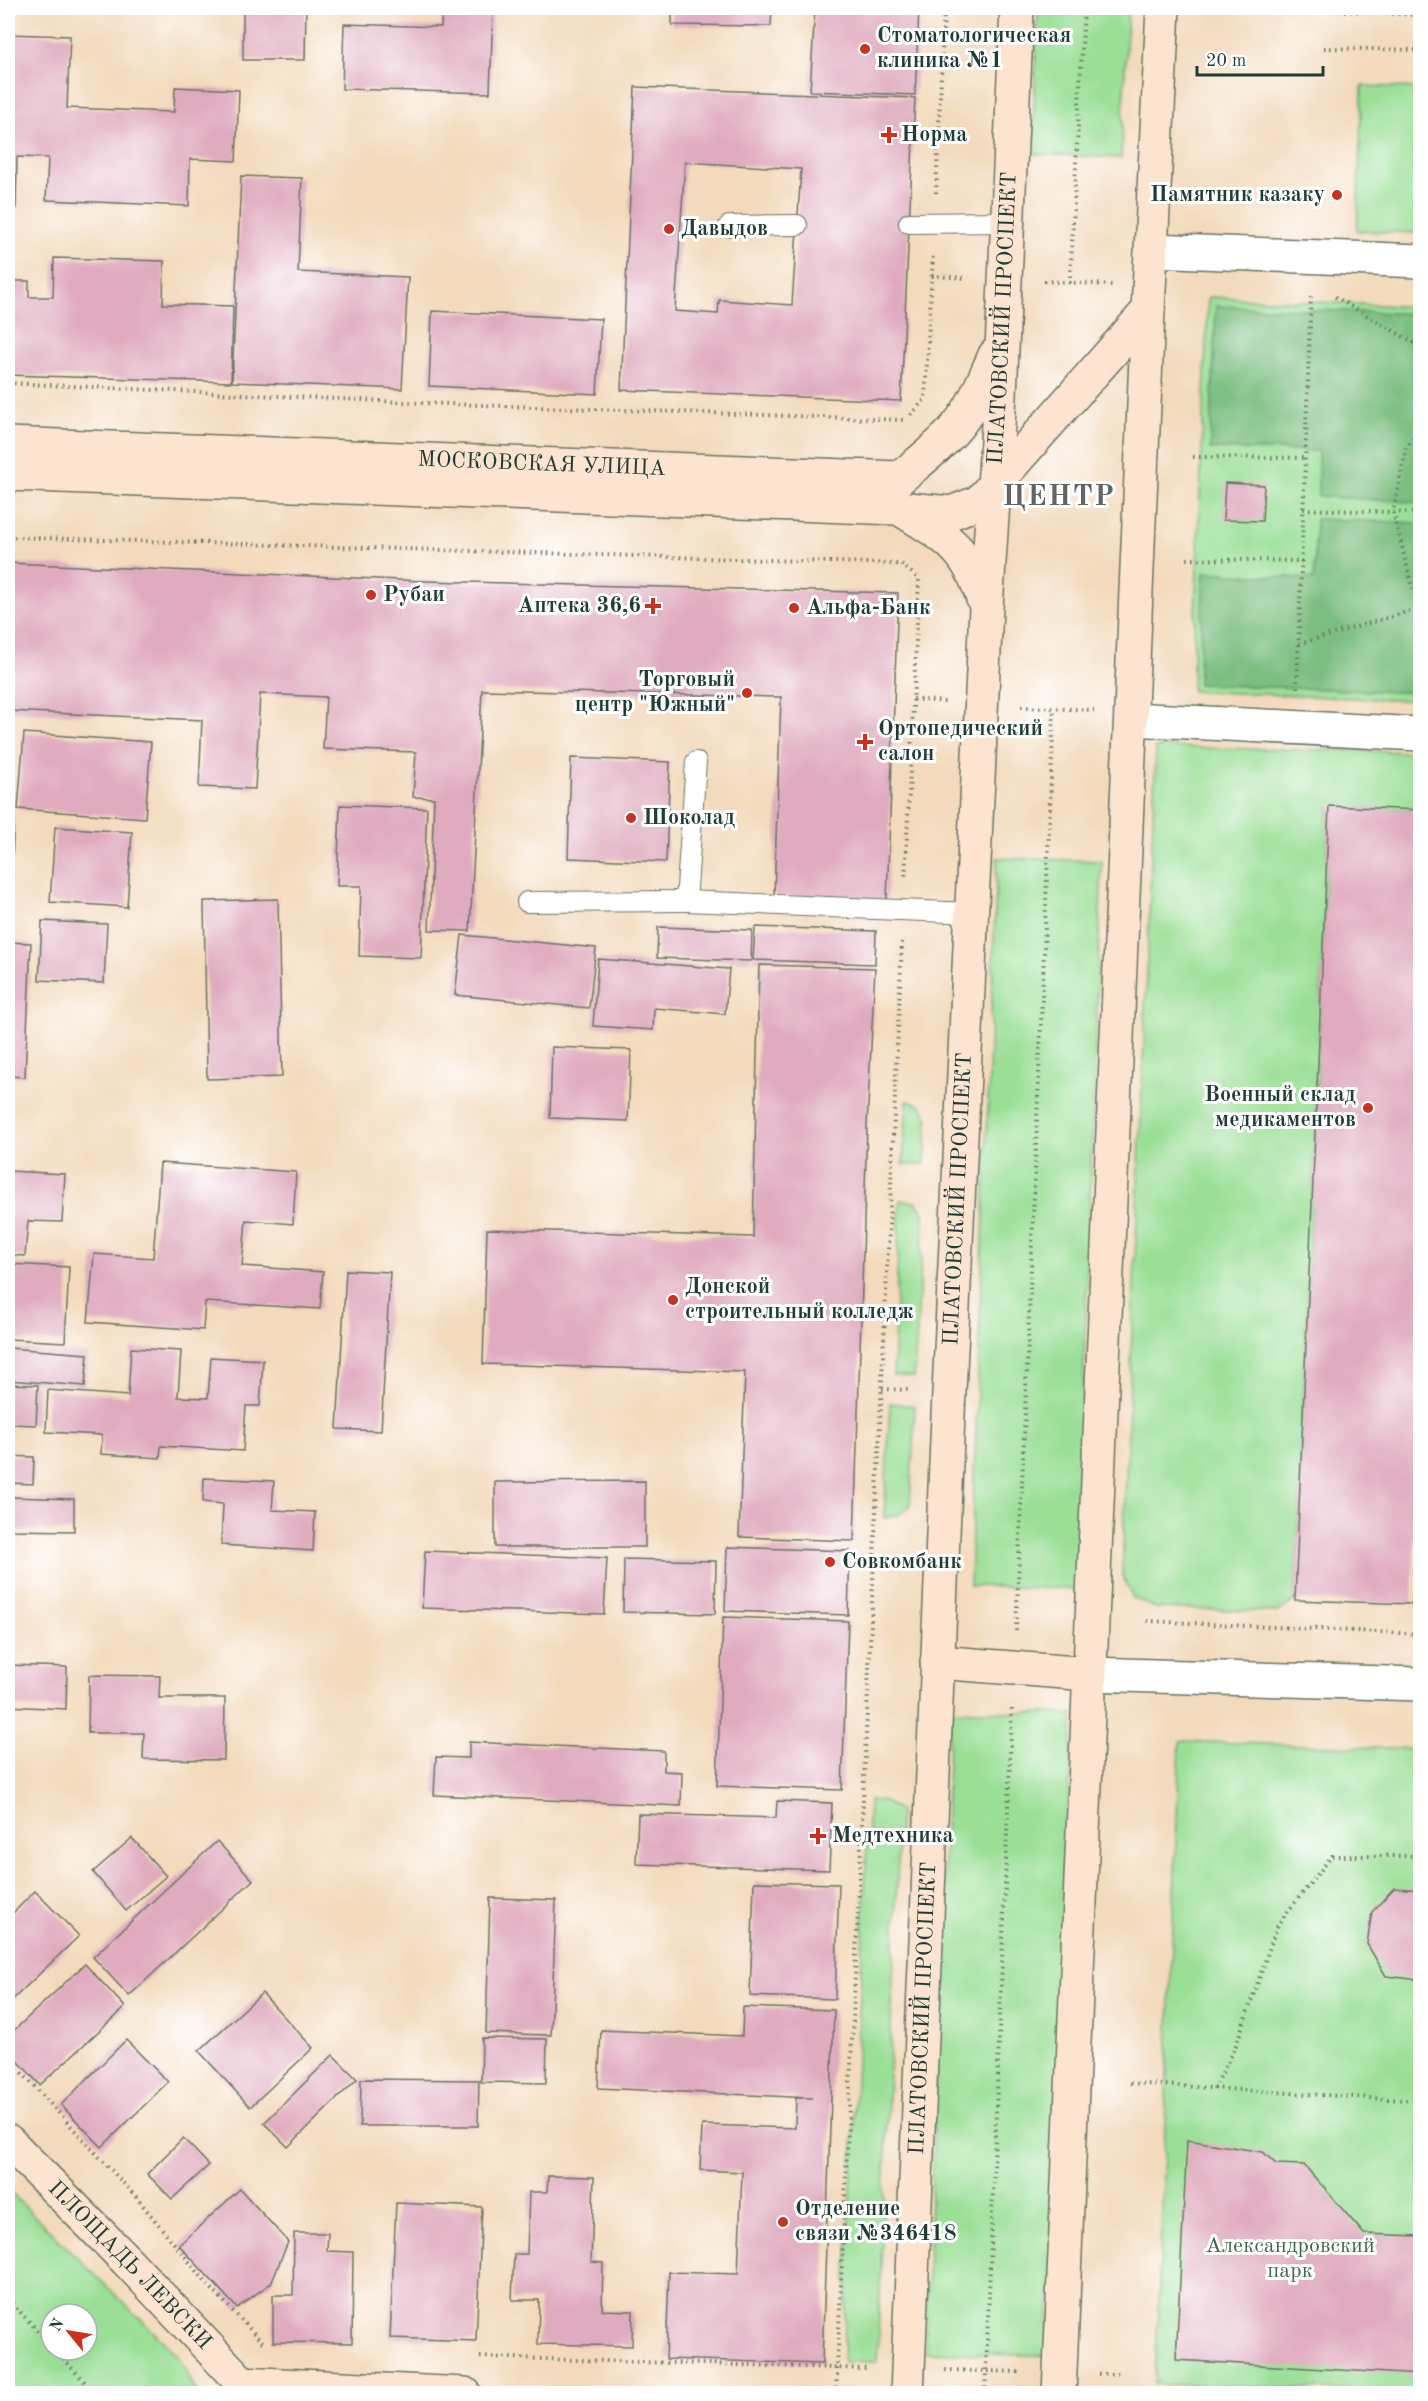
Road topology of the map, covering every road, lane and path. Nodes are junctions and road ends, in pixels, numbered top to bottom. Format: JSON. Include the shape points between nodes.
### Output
{"nodes":[{"id":1,"x":944,"y":8,"type":"edge"},
{"id":2,"x":1017,"y":8,"type":"edge"},
{"id":3,"x":1084,"y":8,"type":"edge"},
{"id":4,"x":1163,"y":8,"type":"edge"},
{"id":5,"x":1419,"y":8,"type":"edge"},
{"id":6,"x":1326,"y":10,"type":"dead end"},
{"id":7,"x":1418,"y":15,"type":"junction"},
{"id":8,"x":1324,"y":48,"type":"dead end"},
{"id":9,"x":1419,"y":50,"type":"edge"},
{"id":10,"x":1007,"y":222,"type":"junction"},
{"id":11,"x":934,"y":223,"type":"junction"},
{"id":12,"x":909,"y":224,"type":"dead end"},
{"id":13,"x":797,"y":225,"type":"dead end"},
{"id":14,"x":729,"y":226,"type":"dead end"},
{"id":15,"x":1152,"y":250,"type":"junction"},
{"id":16,"x":1420,"y":261,"type":"edge"},
{"id":17,"x":932,"y":276,"type":"junction"},
{"id":18,"x":1005,"y":279,"type":"junction"},
{"id":19,"x":1070,"y":283,"type":"junction"},
{"id":20,"x":1319,"y":292,"type":"dead end"},
{"id":21,"x":1339,"y":293,"type":"dead end"},
{"id":22,"x":1149,"y":299,"type":"junction"},
{"id":23,"x":1002,"y":338,"type":"junction"},
{"id":24,"x":1420,"y":346,"type":"edge"},
{"id":25,"x":8,"y":383,"type":"edge"},
{"id":26,"x":1420,"y":428,"type":"edge"},
{"id":27,"x":8,"y":444,"type":"edge"},
{"id":28,"x":1193,"y":456,"type":"dead end"},
{"id":29,"x":1306,"y":458,"type":"junction"},
{"id":30,"x":8,"y":474,"type":"edge"},
{"id":31,"x":994,"y":483,"type":"junction"},
{"id":32,"x":897,"y":508,"type":"junction"},
{"id":33,"x":1303,"y":509,"type":"junction"},
{"id":34,"x":1393,"y":512,"type":"junction"},
{"id":35,"x":1420,"y":513,"type":"edge"},
{"id":36,"x":8,"y":537,"type":"edge"},
{"id":37,"x":1187,"y":559,"type":"dead end"},
{"id":38,"x":1302,"y":561,"type":"junction"},
{"id":39,"x":1420,"y":597,"type":"edge"},
{"id":40,"x":986,"y":608,"type":"junction"},
{"id":41,"x":1420,"y":608,"type":"edge"},
{"id":42,"x":1299,"y":644,"type":"junction"},
{"id":43,"x":1297,"y":697,"type":"dead end"},
{"id":44,"x":1054,"y":708,"type":"dead end"},
{"id":45,"x":1131,"y":719,"type":"junction"},
{"id":46,"x":1420,"y":734,"type":"edge"},
{"id":47,"x":696,"y":762,"type":"dead end"},
{"id":48,"x":686,"y":901,"type":"junction"},
{"id":49,"x":527,"y":902,"type":"dead end"},
{"id":50,"x":904,"y":910,"type":"junction"},
{"id":51,"x":972,"y":913,"type":"junction"},
{"id":52,"x":1147,"y":1621,"type":"dead end"},
{"id":53,"x":1420,"y":1634,"type":"edge"},
{"id":54,"x":937,"y":1662,"type":"junction"},
{"id":55,"x":1014,"y":1668,"type":"junction"},
{"id":56,"x":1089,"y":1674,"type":"junction"},
{"id":57,"x":1420,"y":1684,"type":"edge"},
{"id":58,"x":1420,"y":1856,"type":"edge"},
{"id":59,"x":8,"y":2061,"type":"edge"},
{"id":60,"x":1130,"y":2083,"type":"dead end"},
{"id":61,"x":1214,"y":2089,"type":"junction"},
{"id":62,"x":1420,"y":2100,"type":"edge"},
{"id":63,"x":8,"y":2141,"type":"edge"},
{"id":64,"x":8,"y":2299,"type":"edge"},
{"id":65,"x":39,"y":2332,"type":"edge"},
{"id":66,"x":471,"y":2357,"type":"dead end"},
{"id":67,"x":66,"y":2362,"type":"edge"},
{"id":68,"x":837,"y":2368,"type":"junction"},
{"id":69,"x":985,"y":2372,"type":"junction"},
{"id":70,"x":1119,"y":2374,"type":"dead end"},
{"id":71,"x":908,"y":2381,"type":"edge"},
{"id":72,"x":1059,"y":2383,"type":"edge"},
{"id":73,"x":275,"y":2385,"type":"junction"},
{"id":74,"x":242,"y":2388,"type":"edge"},
{"id":75,"x":1119,"y":2392,"type":"edge"},
{"id":76,"x":96,"y":2394,"type":"edge"},
{"id":77,"x":465,"y":2394,"type":"edge"},
{"id":78,"x":836,"y":2394,"type":"edge"},
{"id":79,"x":985,"y":2394,"type":"edge"},
{"id":80,"x":1143,"y":2394,"type":"edge"}],
"edges":[{"from":1,"to":11,"type":"path"},
{"from":2,"to":10,"type":"main road","name":"ПЛАТОВСКИЙ ПРОСПЕКТ"},
{"from":3,"to":19,"type":"path"},
{"from":4,"to":15,"type":"main road"},
{"from":5,"to":7,"type":"path"},
{"from":6,"to":7,"type":"path"},
{"from":7,"to":9,"type":"path"},
{"from":8,"to":9,"type":"path"},
{"from":10,"to":11,"type":"lane"},
{"from":10,"to":18,"type":"main road","name":"ПЛАТОВСКИЙ ПРОСПЕКТ"},
{"from":11,"to":12,"type":"lane"},
{"from":11,"to":17,"type":"path"},
{"from":13,"to":14,"type":"lane"},
{"from":15,"to":16,"type":"street"},
{"from":15,"to":22,"type":"main road"},
{"from":17,"to":18,"type":"path"},
{"from":17,"to":25,"type":"path","via":[[925,399],[904,421]]},
{"from":18,"to":19,"type":"path"},
{"from":18,"to":23,"type":"main road","name":"ПЛАТОВСКИЙ ПРОСПЕКТ"},
{"from":19,"to":22,"type":"path"},
{"from":20,"to":29,"type":"path","via":[[1311,292]]},
{"from":21,"to":24,"type":"path","via":[[1328,293]]},
{"from":22,"to":31,"type":"main road","name":"МОСКОВСКАЯ УЛИЦА"},
{"from":22,"to":45,"type":"main road"},
{"from":23,"to":27,"type":"main road","name":"МОСКОВСКАЯ УЛИЦА","via":[[976,398],[959,424],[900,478]]},
{"from":23,"to":31,"type":"main road","name":"ПЛАТОВСКИЙ ПРОСПЕКТ"},
{"from":26,"to":34,"type":"path","via":[[1406,448]]},
{"from":28,"to":29,"type":"path"},
{"from":29,"to":33,"type":"path"},
{"from":30,"to":32,"type":"main road","name":"МОСКОВСКАЯ УЛИЦА"},
{"from":31,"to":32,"type":"main road","name":"МОСКОВСКАЯ УЛИЦА","via":[[979,502],[951,513]]},
{"from":31,"to":40,"type":"main road","name":"ПЛАТОВСКИЙ ПРОСПЕКТ"},
{"from":32,"to":40,"type":"main road","name":"МОСКОВСКАЯ УЛИЦА","via":[[962,553],[976,576]]},
{"from":33,"to":34,"type":"path"},
{"from":33,"to":38,"type":"path"},
{"from":34,"to":35,"type":"path"},
{"from":34,"to":39,"type":"path","via":[[1413,590]]},
{"from":36,"to":50,"type":"path","via":[[901,564],[919,579]]},
{"from":37,"to":38,"type":"path"},
{"from":38,"to":42,"type":"path"},
{"from":40,"to":51,"type":"main road","name":"ПЛАТОВСКИЙ ПРОСПЕКТ"},
{"from":41,"to":42,"type":"path"},
{"from":42,"to":43,"type":"path"},
{"from":44,"to":55,"type":"path"},
{"from":45,"to":46,"type":"street"},
{"from":45,"to":56,"type":"main road"},
{"from":47,"to":48,"type":"lane"},
{"from":48,"to":49,"type":"lane"},
{"from":48,"to":50,"type":"lane"},
{"from":50,"to":51,"type":"lane"},
{"from":50,"to":68,"type":"path"},
{"from":51,"to":54,"type":"main road","name":"ПЛАТОВСКИЙ ПРОСПЕКТ"},
{"from":52,"to":53,"type":"path"},
{"from":54,"to":55,"type":"main road"},
{"from":54,"to":71,"type":"main road","name":"ПЛАТОВСКИЙ ПРОСПЕКТ"},
{"from":55,"to":56,"type":"main road"},
{"from":55,"to":69,"type":"path"},
{"from":56,"to":57,"type":"street"},
{"from":56,"to":72,"type":"main road"},
{"from":58,"to":61,"type":"path","via":[[1332,1856],[1278,1924],[1236,2045]]},
{"from":59,"to":73,"type":"path","via":[[136,2197],[209,2286],[270,2350]]},
{"from":60,"to":61,"type":"path"},
{"from":61,"to":62,"type":"path"},
{"from":63,"to":74,"type":"main road","name":"ПЛОЩАДЬ ЛЕВСКИ","via":[[127,2261]]},
{"from":64,"to":65,"type":"path"},
{"from":66,"to":68,"type":"path"},
{"from":67,"to":76,"type":"path"},
{"from":68,"to":71,"type":"path"},
{"from":68,"to":78,"type":"path"},
{"from":69,"to":71,"type":"path"},
{"from":69,"to":72,"type":"path"},
{"from":69,"to":79,"type":"path"},
{"from":70,"to":72,"type":"path"},
{"from":73,"to":74,"type":"main road"},
{"from":73,"to":77,"type":"main road"},
{"from":75,"to":80,"type":"path"}]}
